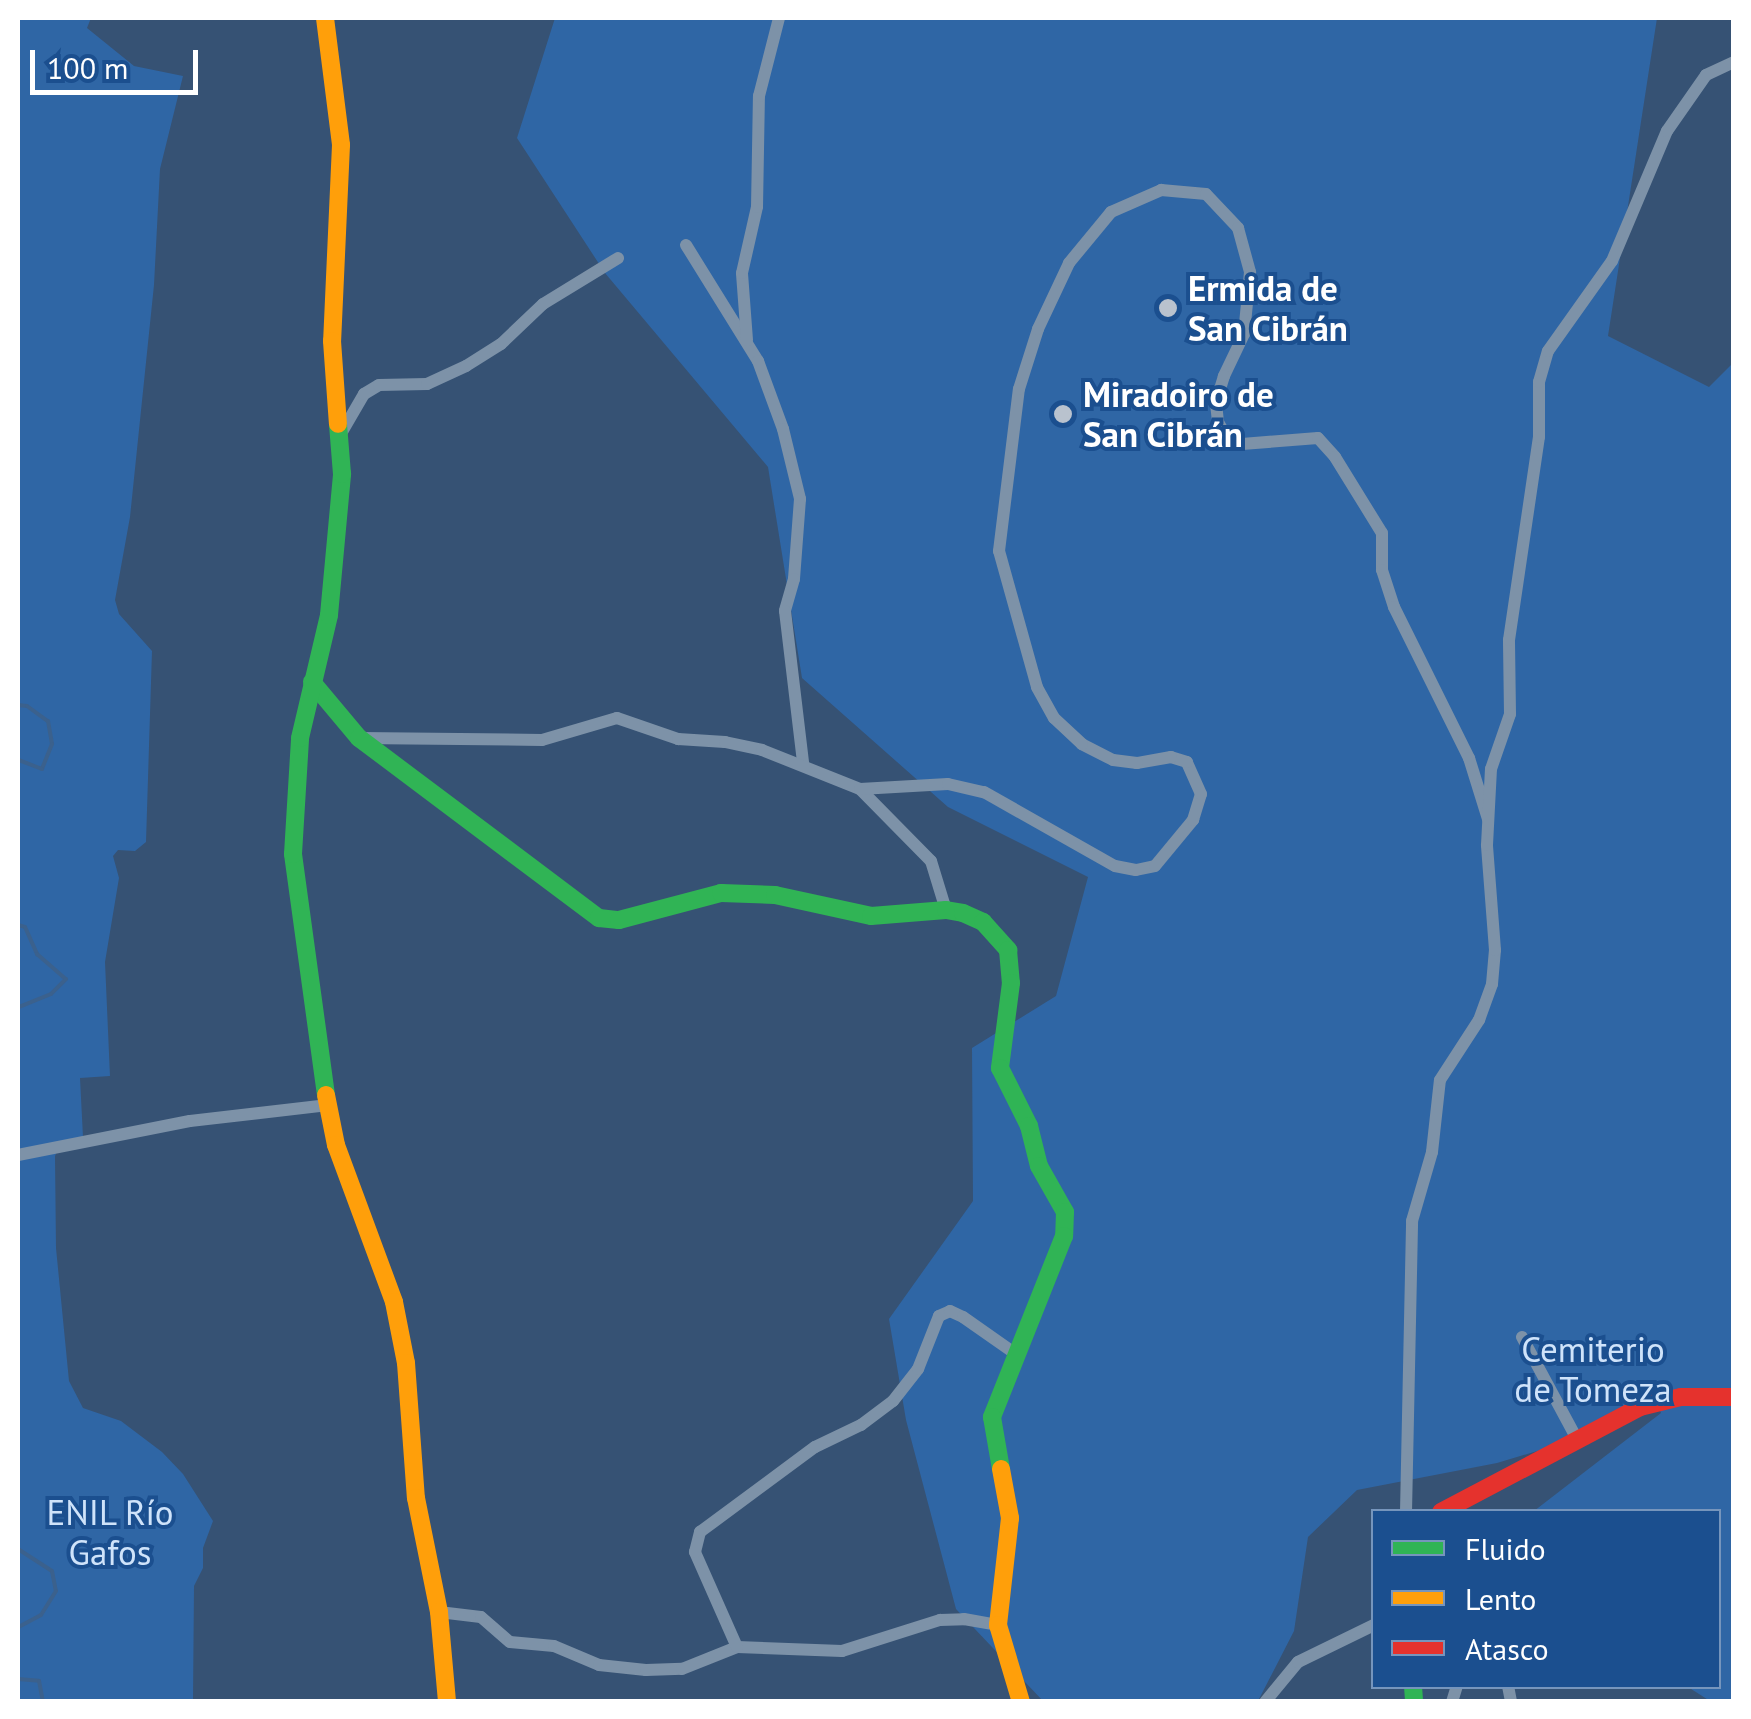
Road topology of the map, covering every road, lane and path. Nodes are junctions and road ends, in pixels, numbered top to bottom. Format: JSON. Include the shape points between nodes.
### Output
{"nodes":[{"id":1,"x":325,"y":18,"type":"edge"},
{"id":2,"x":779,"y":18,"type":"edge"},
{"id":3,"x":1734,"y":62,"type":"edge"},
{"id":4,"x":686,"y":244,"type":"dead end"},
{"id":5,"x":618,"y":258,"type":"dead end"},
{"id":6,"x":747,"y":343,"type":"junction"},
{"id":7,"x":339,"y":437,"type":"junction"},
{"id":8,"x":312,"y":682,"type":"junction"},
{"id":9,"x":359,"y":738,"type":"junction"},
{"id":10,"x":803,"y":763,"type":"junction"},
{"id":11,"x":860,"y":789,"type":"junction"},
{"id":12,"x":1488,"y":818,"type":"junction"},
{"id":13,"x":946,"y":910,"type":"junction"},
{"id":14,"x":328,"y":1105,"type":"junction"},
{"id":15,"x":18,"y":1154,"type":"edge"},
{"id":16,"x":1522,"y":1337,"type":"dead end"},
{"id":17,"x":1017,"y":1354,"type":"junction"},
{"id":18,"x":1734,"y":1396,"type":"edge"},
{"id":19,"x":1576,"y":1440,"type":"junction"},
{"id":20,"x":1406,"y":1509,"type":"edge"},
{"id":21,"x":1447,"y":1509,"type":"edge"},
{"id":22,"x":439,"y":1612,"type":"junction"},
{"id":23,"x":998,"y":1625,"type":"junction"},
{"id":24,"x":1371,"y":1626,"type":"edge"},
{"id":25,"x":737,"y":1648,"type":"junction"},
{"id":26,"x":447,"y":1702,"type":"edge"},
{"id":27,"x":1021,"y":1702,"type":"edge"},
{"id":28,"x":1265,"y":1702,"type":"edge"}],
"edges":[{"from":1,"to":7,"type":"street","via":[[340,145],[332,325]]},
{"from":2,"to":6,"type":"street","via":[[760,96],[756,207],[742,273]]},
{"from":3,"to":12,"type":"street","via":[[1706,75],[1667,130],[1612,261],[1548,351],[1510,640],[1510,714],[1491,770]]},
{"from":4,"to":6,"type":"street"},
{"from":5,"to":7,"type":"street","via":[[543,304],[466,366],[427,384],[379,386],[364,394]]},
{"from":6,"to":10,"type":"street","via":[[784,429],[800,499],[785,611]]},
{"from":7,"to":8,"type":"street","via":[[342,474],[329,615]]},
{"from":8,"to":9,"type":"street"},
{"from":8,"to":14,"type":"street","via":[[300,738],[293,854]]},
{"from":9,"to":10,"type":"street","via":[[542,740],[617,718],[678,739],[724,742]]},
{"from":9,"to":13,"type":"street","via":[[599,918],[619,920],[721,894],[774,895],[871,916]]},
{"from":10,"to":11,"type":"street"},
{"from":11,"to":12,"type":"street","via":[[948,784],[984,792],[1115,866],[1136,870],[1155,866],[1193,820],[1201,794],[1187,762],[1113,760],[1054,718],[1037,687],[998,551],[1018,389],[1038,329],[1069,262],[1111,212],[1160,190],[1206,194],[1238,228],[1250,272],[1244,334],[1216,403],[1218,422],[1227,438],[1242,444],[1318,438],[1334,457],[1382,533],[1382,570],[1394,608],[1468,758]]},
{"from":11,"to":13,"type":"street","via":[[932,862]]},
{"from":12,"to":20,"type":"street","via":[[1492,984],[1440,1080],[1432,1152],[1412,1221]]},
{"from":13,"to":17,"type":"street","via":[[983,922],[1008,950],[1011,983],[1000,1068],[1065,1212],[1064,1236]]},
{"from":14,"to":15,"type":"street","via":[[190,1121]]},
{"from":14,"to":22,"type":"street","via":[[336,1146],[394,1302],[412,1412],[416,1498]]},
{"from":16,"to":19,"type":"street"},
{"from":17,"to":23,"type":"street","via":[[992,1417],[1010,1518]]},
{"from":17,"to":25,"type":"street","via":[[950,1311],[939,1316],[918,1368],[893,1401],[815,1447],[700,1532],[695,1552]]},
{"from":18,"to":19,"type":"street","via":[[1662,1400]]},
{"from":19,"to":21,"type":"street"},
{"from":22,"to":25,"type":"street","via":[[481,1618],[510,1642],[554,1646],[599,1665],[682,1668]]},
{"from":22,"to":26,"type":"street"},
{"from":23,"to":25,"type":"street","via":[[940,1620],[842,1650]]},
{"from":23,"to":27,"type":"street"},
{"from":24,"to":28,"type":"street","via":[[1298,1662]]}]}
